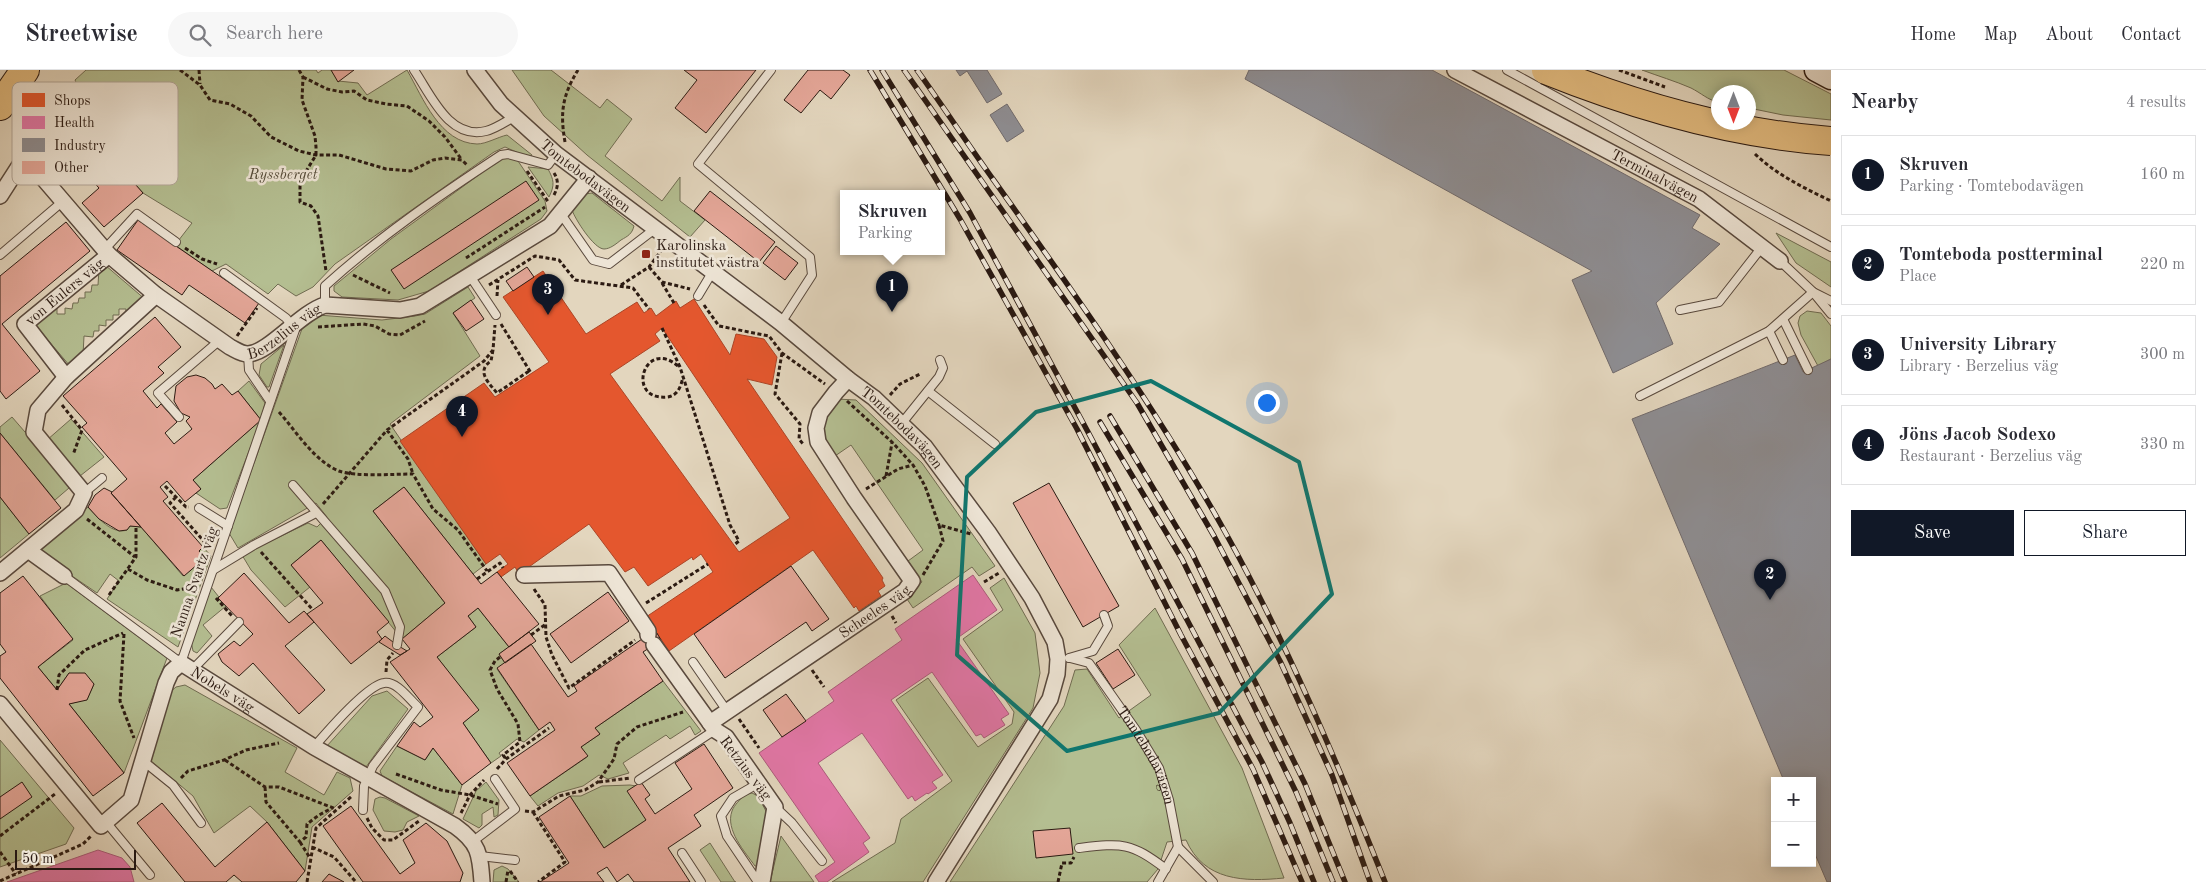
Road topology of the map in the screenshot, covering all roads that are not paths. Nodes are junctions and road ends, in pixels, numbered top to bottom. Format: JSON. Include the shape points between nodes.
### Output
{"nodes":[{"id":1,"x":25,"y":70,"type":"edge"},
{"id":2,"x":414,"y":70,"type":"edge"},
{"id":3,"x":475,"y":70,"type":"edge"},
{"id":4,"x":480,"y":70,"type":"edge"},
{"id":5,"x":771,"y":70,"type":"edge"},
{"id":6,"x":1455,"y":70,"type":"edge"},
{"id":7,"x":1507,"y":70,"type":"edge"},
{"id":8,"x":1546,"y":70,"type":"edge"},
{"id":9,"x":1816,"y":70,"type":"edge"},
{"id":10,"x":1831,"y":78,"type":"edge"},
{"id":11,"x":17,"y":82,"type":"edge"},
{"id":12,"x":487,"y":86,"type":"junction"},
{"id":13,"x":12,"y":89,"type":"edge"},
{"id":14,"x":0,"y":106,"type":"edge"},
{"id":15,"x":514,"y":117,"type":"junction"},
{"id":16,"x":1831,"y":141,"type":"edge"},
{"id":17,"x":556,"y":154,"type":"junction"},
{"id":18,"x":12,"y":177,"type":"edge"},
{"id":19,"x":589,"y":178,"type":"junction"},
{"id":20,"x":48,"y":185,"type":"edge"},
{"id":21,"x":0,"y":196,"type":"edge"},
{"id":22,"x":62,"y":202,"type":"junction"},
{"id":23,"x":554,"y":213,"type":"junction"},
{"id":24,"x":656,"y":228,"type":"junction"},
{"id":25,"x":176,"y":242,"type":"dead end"},
{"id":26,"x":1762,"y":247,"type":"junction"},
{"id":27,"x":1831,"y":247,"type":"edge"},
{"id":28,"x":107,"y":252,"type":"junction"},
{"id":29,"x":0,"y":255,"type":"edge"},
{"id":30,"x":1780,"y":261,"type":"joint"},
{"id":31,"x":713,"y":271,"type":"junction"},
{"id":32,"x":224,"y":273,"type":"road end"},
{"id":33,"x":470,"y":276,"type":"junction"},
{"id":34,"x":1813,"y":292,"type":"junction"},
{"id":35,"x":156,"y":295,"type":"junction"},
{"id":36,"x":698,"y":296,"type":"road end"},
{"id":37,"x":1831,"y":301,"type":"edge"},
{"id":38,"x":324,"y":304,"type":"junction"},
{"id":39,"x":1680,"y":310,"type":"dead end"},
{"id":40,"x":1831,"y":314,"type":"edge"},
{"id":41,"x":496,"y":315,"type":"road end"},
{"id":42,"x":1783,"y":318,"type":"junction"},
{"id":43,"x":781,"y":323,"type":"junction"},
{"id":44,"x":292,"y":325,"type":"junction"},
{"id":45,"x":1769,"y":332,"type":"junction"},
{"id":46,"x":225,"y":343,"type":"junction"},
{"id":47,"x":248,"y":354,"type":"junction"},
{"id":48,"x":940,"y":360,"type":"dead end"},
{"id":49,"x":1783,"y":360,"type":"dead end"},
{"id":50,"x":1808,"y":370,"type":"dead end"},
{"id":51,"x":66,"y":376,"type":"junction"},
{"id":52,"x":848,"y":380,"type":"junction"},
{"id":53,"x":928,"y":391,"type":"junction"},
{"id":54,"x":1640,"y":396,"type":"dead end"},
{"id":55,"x":270,"y":401,"type":"junction"},
{"id":56,"x":179,"y":417,"type":"dead end"},
{"id":57,"x":902,"y":424,"type":"junction"},
{"id":58,"x":995,"y":444,"type":"dead end"},
{"id":59,"x":102,"y":478,"type":"dead end"},
{"id":60,"x":293,"y":485,"type":"dead end"},
{"id":61,"x":84,"y":493,"type":"junction"},
{"id":62,"x":199,"y":508,"type":"road end"},
{"id":63,"x":316,"y":513,"type":"junction"},
{"id":64,"x":228,"y":526,"type":"junction"},
{"id":65,"x":28,"y":550,"type":"junction"},
{"id":66,"x":212,"y":571,"type":"junction"},
{"id":67,"x":0,"y":573,"type":"edge"},
{"id":68,"x":524,"y":575,"type":"road end"},
{"id":69,"x":64,"y":576,"type":"joint"},
{"id":70,"x":1104,"y":615,"type":"dead end"},
{"id":71,"x":239,"y":622,"type":"dead end"},
{"id":72,"x":397,"y":645,"type":"dead end"},
{"id":73,"x":1064,"y":658,"type":"junction"},
{"id":74,"x":693,"y":662,"type":"dead end"},
{"id":75,"x":186,"y":666,"type":"junction"},
{"id":76,"x":0,"y":704,"type":"edge"},
{"id":77,"x":729,"y":710,"type":"junction"},
{"id":78,"x":712,"y":727,"type":"junction"},
{"id":79,"x":314,"y":747,"type":"junction"},
{"id":80,"x":142,"y":760,"type":"junction"},
{"id":81,"x":368,"y":777,"type":"junction"},
{"id":82,"x":495,"y":779,"type":"dead end"},
{"id":83,"x":639,"y":780,"type":"dead end"},
{"id":84,"x":759,"y":783,"type":"junction"},
{"id":85,"x":775,"y":807,"type":"junction"},
{"id":86,"x":363,"y":810,"type":"road end"},
{"id":87,"x":201,"y":823,"type":"dead end"},
{"id":88,"x":103,"y":824,"type":"junction"},
{"id":89,"x":472,"y":842,"type":"junction"},
{"id":90,"x":1178,"y":847,"type":"junction"},
{"id":91,"x":1079,"y":848,"type":"road end"},
{"id":92,"x":682,"y":853,"type":"dead end"},
{"id":93,"x":480,"y":856,"type":"junction"},
{"id":94,"x":515,"y":860,"type":"dead end"},
{"id":95,"x":822,"y":861,"type":"dead end"},
{"id":96,"x":1166,"y":869,"type":"junction"},
{"id":97,"x":150,"y":875,"type":"dead end"},
{"id":98,"x":482,"y":882,"type":"edge"},
{"id":99,"x":701,"y":882,"type":"edge"},
{"id":100,"x":760,"y":882,"type":"edge"},
{"id":101,"x":936,"y":882,"type":"edge"},
{"id":102,"x":1158,"y":882,"type":"edge"},
{"id":103,"x":1213,"y":882,"type":"edge"}],
"edges":[{"from":1,"to":11,"type":"highway"},
{"from":2,"to":15,"type":"lane","via":[[454,126],[469,131],[486,131]]},
{"from":3,"to":12,"type":"street","name":"Tomtebodavägen"},
{"from":4,"to":12,"type":"street","name":"Tomtebodavägen"},
{"from":5,"to":43,"type":"lane","via":[[698,164],[810,256],[812,275]]},
{"from":6,"to":26,"type":"street","name":"Terminalvägen","via":[[1699,199]]},
{"from":7,"to":27,"type":"lane"},
{"from":8,"to":16,"type":"highway","bridge":true,"via":[[1636,103],[1709,123],[1766,134]]},
{"from":9,"to":10,"type":"main road"},
{"from":12,"to":15,"type":"street","name":"Tomtebodavägen"},
{"from":13,"to":14,"type":"highway"},
{"from":15,"to":17,"type":"street","name":"Tomtebodavägen"},
{"from":17,"to":19,"type":"street","name":"Tomtebodavägen"},
{"from":17,"to":38,"type":"lane","via":[[501,155],[388,233],[343,270],[325,286]]},
{"from":18,"to":21,"type":"street","name":"Berzelius väg"},
{"from":19,"to":23,"type":"street","name":"Berzelius väg"},
{"from":19,"to":24,"type":"street","name":"Tomtebodavägen"},
{"from":20,"to":22,"type":"street","name":"Berzelius väg"},
{"from":22,"to":28,"type":"street","name":"Berzelius väg"},
{"from":22,"to":29,"type":"lane"},
{"from":23,"to":24,"type":"lane","via":[[593,260],[609,264]]},
{"from":23,"to":33,"type":"street","name":"Berzelius väg","via":[[550,226]]},
{"from":24,"to":31,"type":"street","name":"Tomtebodavägen"},
{"from":25,"to":28,"type":"lane","via":[[137,214]]},
{"from":26,"to":30,"type":"street","name":"Terminalvägen"},
{"from":26,"to":39,"type":"lane","via":[[1719,302]]},
{"from":28,"to":35,"type":"street","name":"Berzelius väg"},
{"from":28,"to":51,"type":"street","name":"von Eulers väg","via":[[25,324]]},
{"from":30,"to":34,"type":"lane","name":"Terminalvägen"},
{"from":31,"to":36,"type":"lane"},
{"from":31,"to":43,"type":"street","name":"Tomtebodavägen"},
{"from":32,"to":44,"type":"lane"},
{"from":33,"to":38,"type":"street","name":"Berzelius väg","via":[[420,306],[400,310]]},
{"from":33,"to":41,"type":"lane"},
{"from":34,"to":37,"type":"lane"},
{"from":34,"to":40,"type":"lane","name":"Terminalvägen"},
{"from":34,"to":42,"type":"lane"},
{"from":35,"to":46,"type":"street","name":"Berzelius väg"},
{"from":35,"to":51,"type":"street"},
{"from":38,"to":44,"type":"street","name":"Berzelius väg"},
{"from":42,"to":45,"type":"lane"},
{"from":42,"to":50,"type":"lane"},
{"from":43,"to":52,"type":"street","name":"Tomtebodavägen"},
{"from":44,"to":47,"type":"street","name":"Berzelius väg","via":[[259,351]]},
{"from":44,"to":55,"type":"lane","name":"Nanna Svartz väg","via":[[295,330]]},
{"from":45,"to":49,"type":"lane"},
{"from":45,"to":54,"type":"lane"},
{"from":46,"to":47,"type":"street","name":"Berzelius väg","via":[[238,352]]},
{"from":46,"to":56,"type":"lane","via":[[158,393]]},
{"from":47,"to":55,"type":"lane","via":[[249,370]]},
{"from":48,"to":53,"type":"lane","via":[[943,368]]},
{"from":51,"to":61,"type":"street","via":[[38,410],[34,432]]},
{"from":52,"to":57,"type":"street","name":"Tomtebodavägen"},
{"from":52,"to":77,"type":"street","name":"Scheeles väg","via":[[820,414],[816,428],[818,442],[912,582],[905,591]]},
{"from":53,"to":57,"type":"lane"},
{"from":53,"to":58,"type":"lane"},
{"from":55,"to":64,"type":"lane","name":"Nanna Svartz väg"},
{"from":57,"to":73,"type":"street","name":"Tomtebodavägen","via":[[925,447],[988,532],[1032,598]]},
{"from":59,"to":61,"type":"lane"},
{"from":60,"to":63,"type":"lane"},
{"from":61,"to":65,"type":"street","via":[[76,510]]},
{"from":62,"to":64,"type":"lane"},
{"from":63,"to":66,"type":"lane","via":[[254,544]]},
{"from":63,"to":72,"type":"lane","via":[[385,591],[400,627]]},
{"from":64,"to":66,"type":"lane","name":"Nanna Svartz väg"},
{"from":65,"to":67,"type":"street"},
{"from":65,"to":69,"type":"street"},
{"from":66,"to":75,"type":"lane","name":"Nanna Svartz väg"},
{"from":68,"to":78,"type":"street","name":"Retzius väg","via":[[609,573]]},
{"from":69,"to":75,"type":"lane"},
{"from":70,"to":73,"type":"lane","via":[[1108,626],[1093,651]]},
{"from":71,"to":75,"type":"lane"},
{"from":73,"to":90,"type":"lane","name":"Tomtebodavägen","via":[[1089,664],[1159,768]]},
{"from":73,"to":101,"type":"street","name":"Tomtebodavägen","via":[[1050,699]]},
{"from":74,"to":77,"type":"lane"},
{"from":75,"to":79,"type":"street","name":"Nobels väg"},
{"from":75,"to":80,"type":"street","name":"Nobels väg","via":[[171,672]]},
{"from":76,"to":88,"type":"street","via":[[66,785]]},
{"from":77,"to":78,"type":"street","name":"Scheeles väg"},
{"from":78,"to":83,"type":"lane"},
{"from":78,"to":84,"type":"street","name":"Retzius väg","via":[[726,737]]},
{"from":79,"to":81,"type":"street","name":"Nobels väg"},
{"from":79,"to":81,"type":"lane","via":[[369,689],[384,683],[395,685],[418,707]]},
{"from":80,"to":87,"type":"lane","via":[[173,785]]},
{"from":80,"to":88,"type":"street","name":"Nobels väg","via":[[131,800]]},
{"from":81,"to":86,"type":"lane"},
{"from":81,"to":89,"type":"street","name":"Nobels väg","via":[[455,826]]},
{"from":82,"to":89,"type":"lane","via":[[515,809]]},
{"from":84,"to":85,"type":"street","name":"Retzius väg"},
{"from":84,"to":100,"type":"lane","via":[[733,798],[721,816],[727,836]]},
{"from":85,"to":95,"type":"lane"},
{"from":85,"to":100,"type":"street","name":"Retzius väg"},
{"from":88,"to":97,"type":"lane"},
{"from":89,"to":93,"type":"street","name":"Nobels väg"},
{"from":90,"to":96,"type":"lane"},
{"from":90,"to":103,"type":"lane"},
{"from":91,"to":96,"type":"lane","via":[[1130,847],[1144,852]]},
{"from":92,"to":99,"type":"lane"},
{"from":93,"to":94,"type":"lane"},
{"from":93,"to":98,"type":"street","name":"Nobels väg"},
{"from":96,"to":102,"type":"lane"}]}
